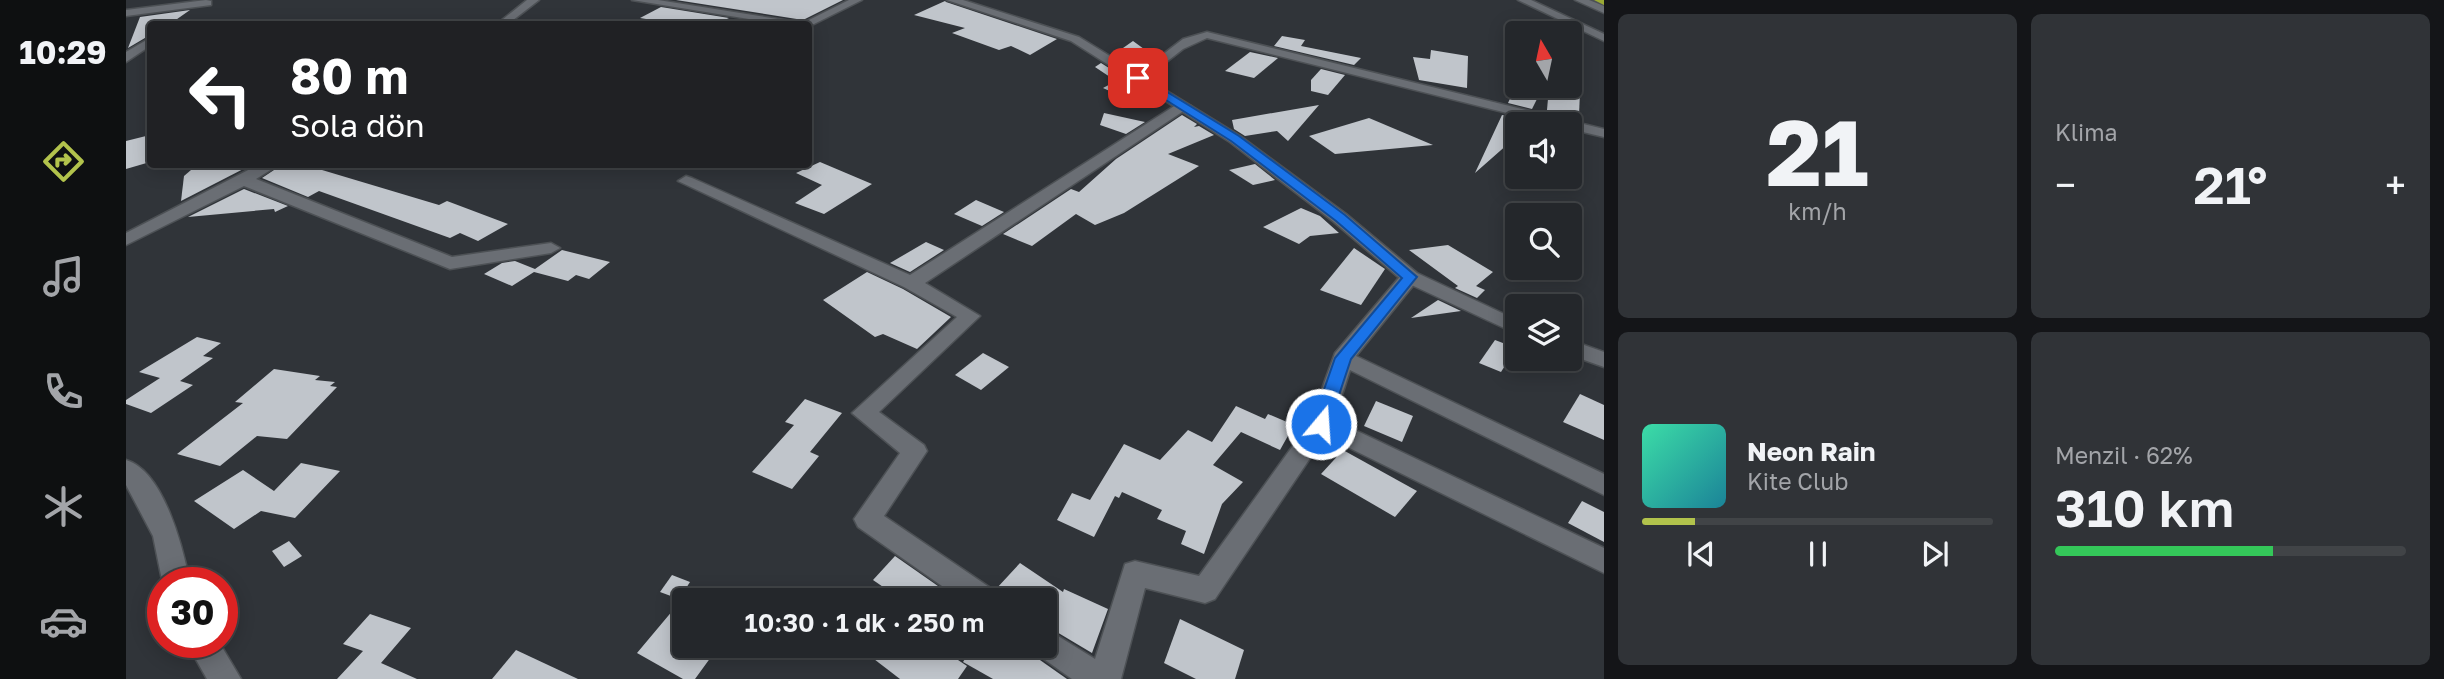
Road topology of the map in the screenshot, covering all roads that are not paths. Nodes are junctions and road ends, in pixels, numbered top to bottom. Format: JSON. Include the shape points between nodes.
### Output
{"nodes":[{"id":1,"x":534,"y":0,"type":"edge"},
{"id":2,"x":637,"y":0,"type":"edge"},
{"id":3,"x":857,"y":0,"type":"edge"},
{"id":4,"x":951,"y":0,"type":"edge"},
{"id":5,"x":1523,"y":0,"type":"edge"},
{"id":6,"x":1580,"y":0,"type":"edge"},
{"id":7,"x":1599,"y":0,"type":"edge"},
{"id":8,"x":209,"y":1,"type":"edge"},
{"id":9,"x":1604,"y":2,"type":"edge"},
{"id":10,"x":1604,"y":10,"type":"edge"},
{"id":11,"x":126,"y":13,"type":"edge"},
{"id":12,"x":162,"y":21,"type":"edge"},
{"id":13,"x":506,"y":21,"type":"edge"},
{"id":14,"x":777,"y":21,"type":"edge"},
{"id":15,"x":812,"y":22,"type":"edge"},
{"id":16,"x":147,"y":23,"type":"edge"},
{"id":17,"x":126,"y":26,"type":"edge"},
{"id":18,"x":1604,"y":38,"type":"edge"},
{"id":19,"x":147,"y":43,"type":"edge"},
{"id":20,"x":126,"y":58,"type":"edge"},
{"id":21,"x":1138,"y":78,"type":"junction"},
{"id":22,"x":1184,"y":106,"type":"junction"},
{"id":23,"x":1604,"y":132,"type":"edge"},
{"id":24,"x":266,"y":168,"type":"edge"},
{"id":25,"x":244,"y":180,"type":"junction"},
{"id":26,"x":686,"y":181,"type":"dead end"},
{"id":27,"x":126,"y":240,"type":"edge"},
{"id":28,"x":551,"y":248,"type":"dead end"},
{"id":29,"x":1410,"y":277,"type":"junction"},
{"id":30,"x":911,"y":283,"type":"junction"},
{"id":31,"x":1505,"y":322,"type":"edge"},
{"id":32,"x":1582,"y":352,"type":"edge"},
{"id":33,"x":1343,"y":358,"type":"junction"},
{"id":34,"x":1604,"y":360,"type":"edge"},
{"id":35,"x":1321,"y":424,"type":"junction"},
{"id":36,"x":126,"y":469,"type":"edge"},
{"id":37,"x":1604,"y":485,"type":"edge"},
{"id":38,"x":1604,"y":561,"type":"edge"},
{"id":39,"x":173,"y":567,"type":"edge"},
{"id":40,"x":968,"y":588,"type":"edge"},
{"id":41,"x":1057,"y":650,"type":"edge"},
{"id":42,"x":211,"y":658,"type":"edge"},
{"id":43,"x":225,"y":679,"type":"edge"},
{"id":44,"x":1098,"y":679,"type":"edge"},
{"id":45,"x":1105,"y":679,"type":"edge"}],
"edges":[{"from":1,"to":13,"type":"street"},
{"from":2,"to":14,"type":"street"},
{"from":3,"to":15,"type":"street"},
{"from":4,"to":21,"type":"street","via":[[1074,39]]},
{"from":5,"to":18,"type":"street"},
{"from":6,"to":10,"type":"street"},
{"from":7,"to":9,"type":"highway"},
{"from":8,"to":11,"type":"street"},
{"from":8,"to":12,"type":"street","via":[[183,18]]},
{"from":16,"to":17,"type":"street"},
{"from":19,"to":20,"type":"street"},
{"from":21,"to":22,"type":"street"},
{"from":21,"to":23,"type":"street","via":[[1190,37],[1207,35]]},
{"from":22,"to":29,"type":"street","via":[[1340,218]]},
{"from":22,"to":30,"type":"street"},
{"from":24,"to":25,"type":"street"},
{"from":25,"to":27,"type":"street"},
{"from":25,"to":28,"type":"street","via":[[450,263]]},
{"from":26,"to":30,"type":"street"},
{"from":29,"to":31,"type":"street"},
{"from":29,"to":33,"type":"street"},
{"from":30,"to":40,"type":"street","via":[[970,316],[864,413],[915,451],[867,519]]},
{"from":32,"to":34,"type":"street"},
{"from":33,"to":35,"type":"street"},
{"from":33,"to":37,"type":"street"},
{"from":35,"to":38,"type":"street"},
{"from":35,"to":45,"type":"street","via":[[1205,590],[1135,573]]},
{"from":36,"to":39,"type":"street","via":[[139,482],[167,537]]},
{"from":41,"to":44,"type":"street"},
{"from":42,"to":43,"type":"street"}]}
